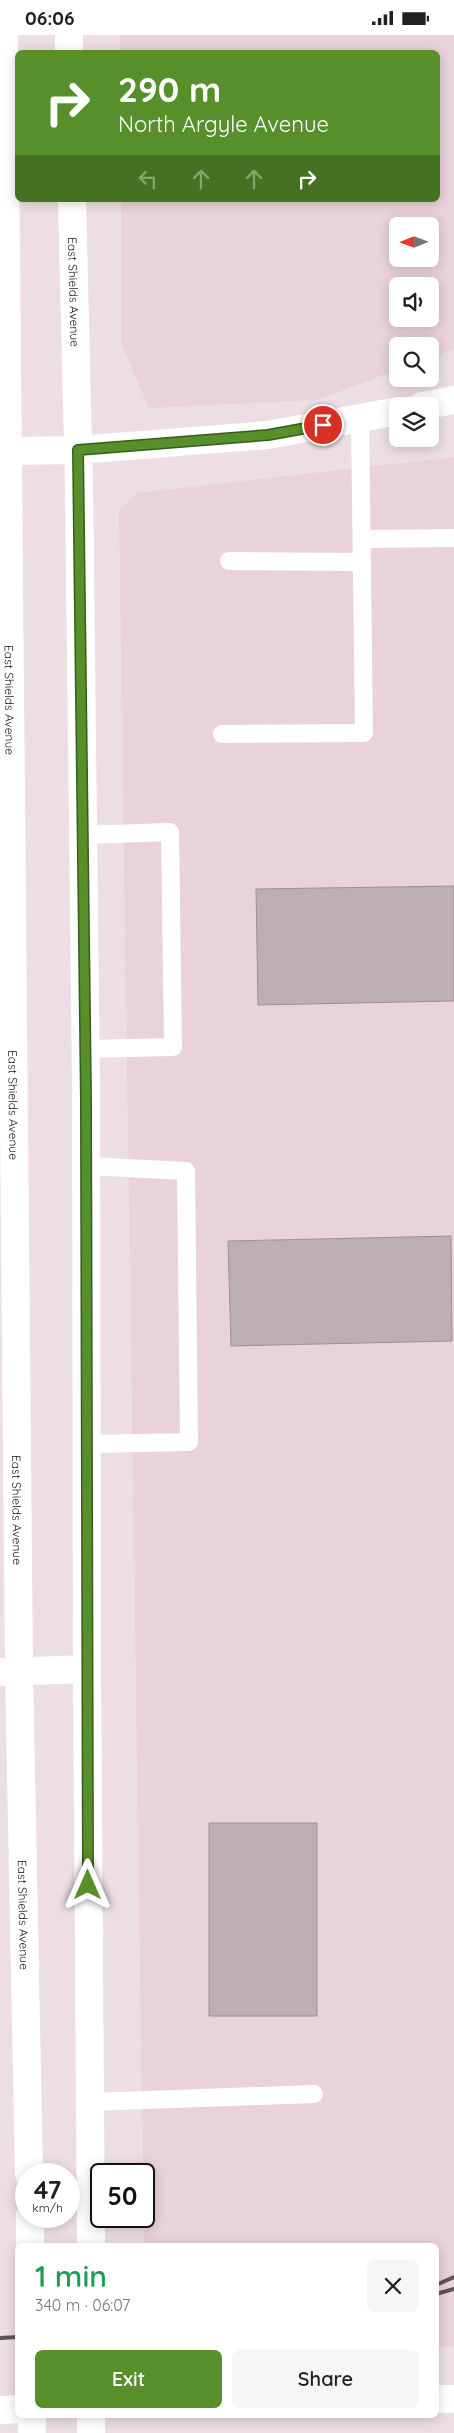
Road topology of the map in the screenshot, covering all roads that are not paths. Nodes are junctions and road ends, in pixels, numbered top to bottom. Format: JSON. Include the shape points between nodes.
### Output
{"nodes":[{"id":1,"x":4,"y":35,"type":"edge"},
{"id":2,"x":69,"y":35,"type":"edge"},
{"id":3,"x":69,"y":50,"type":"edge"},
{"id":4,"x":72,"y":202,"type":"edge"},
{"id":5,"x":454,"y":400,"type":"edge"},
{"id":6,"x":439,"y":403,"type":"edge"},
{"id":7,"x":389,"y":413,"type":"edge"},
{"id":8,"x":360,"y":418,"type":"junction"},
{"id":9,"x":78,"y":450,"type":"junction"},
{"id":10,"x":10,"y":451,"type":"junction"},
{"id":11,"x":454,"y":538,"type":"edge"},
{"id":12,"x":362,"y":539,"type":"junction"},
{"id":13,"x":229,"y":561,"type":"dead end"},
{"id":14,"x":362,"y":562,"type":"junction"},
{"id":15,"x":222,"y":733,"type":"dead end"},
{"id":16,"x":82,"y":835,"type":"junction"},
{"id":17,"x":85,"y":1049,"type":"junction"},
{"id":18,"x":86,"y":1166,"type":"junction"},
{"id":19,"x":86,"y":1444,"type":"junction"},
{"id":20,"x":87,"y":1669,"type":"junction"},
{"id":21,"x":10,"y":1672,"type":"edge"},
{"id":22,"x":314,"y":2094,"type":"dead end"},
{"id":23,"x":90,"y":2102,"type":"junction"},
{"id":24,"x":29,"y":2163,"type":"edge"},
{"id":25,"x":30,"y":2228,"type":"edge"},
{"id":26,"x":30,"y":2243,"type":"edge"},
{"id":27,"x":91,"y":2243,"type":"edge"},
{"id":28,"x":439,"y":2399,"type":"edge"},
{"id":29,"x":454,"y":2399,"type":"edge"},
{"id":30,"x":15,"y":2409,"type":"edge"},
{"id":31,"x":0,"y":2410,"type":"edge"},
{"id":32,"x":32,"y":2418,"type":"edge"},
{"id":33,"x":91,"y":2418,"type":"edge"},
{"id":34,"x":32,"y":2433,"type":"edge"},
{"id":35,"x":91,"y":2433,"type":"edge"}],
"edges":[{"from":1,"to":10,"type":"main road","name":"East Shields Avenue"},
{"from":2,"to":3,"type":"main road"},
{"from":4,"to":9,"type":"main road","name":"East Shields Avenue"},
{"from":5,"to":6,"type":"main road"},
{"from":7,"to":8,"type":"main road"},
{"from":8,"to":9,"type":"main road","via":[[268,435]]},
{"from":8,"to":12,"type":"lane"},
{"from":9,"to":10,"type":"main road"},
{"from":9,"to":16,"type":"main road","name":"East Shields Avenue"},
{"from":10,"to":21,"type":"main road","name":"East Shields Avenue"},
{"from":11,"to":12,"type":"lane"},
{"from":12,"to":14,"type":"lane"},
{"from":13,"to":14,"type":"lane"},
{"from":14,"to":15,"type":"lane","via":[[364,733]]},
{"from":16,"to":17,"type":"main road","name":"East Shields Avenue"},
{"from":16,"to":17,"type":"lane","via":[[170,832],[173,1047]]},
{"from":17,"to":18,"type":"main road","name":"East Shields Avenue"},
{"from":18,"to":19,"type":"main road","name":"East Shields Avenue"},
{"from":18,"to":19,"type":"lane","via":[[186,1171],[189,1442]]},
{"from":19,"to":20,"type":"main road","name":"East Shields Avenue"},
{"from":20,"to":21,"type":"main road"},
{"from":20,"to":23,"type":"main road","name":"East Shields Avenue"},
{"from":21,"to":24,"type":"main road","name":"East Shields Avenue"},
{"from":22,"to":23,"type":"lane"},
{"from":23,"to":27,"type":"main road","name":"East Shields Avenue"},
{"from":25,"to":26,"type":"main road"},
{"from":28,"to":29,"type":"main road"},
{"from":30,"to":31,"type":"main road"},
{"from":32,"to":34,"type":"main road"},
{"from":33,"to":35,"type":"main road"}]}
